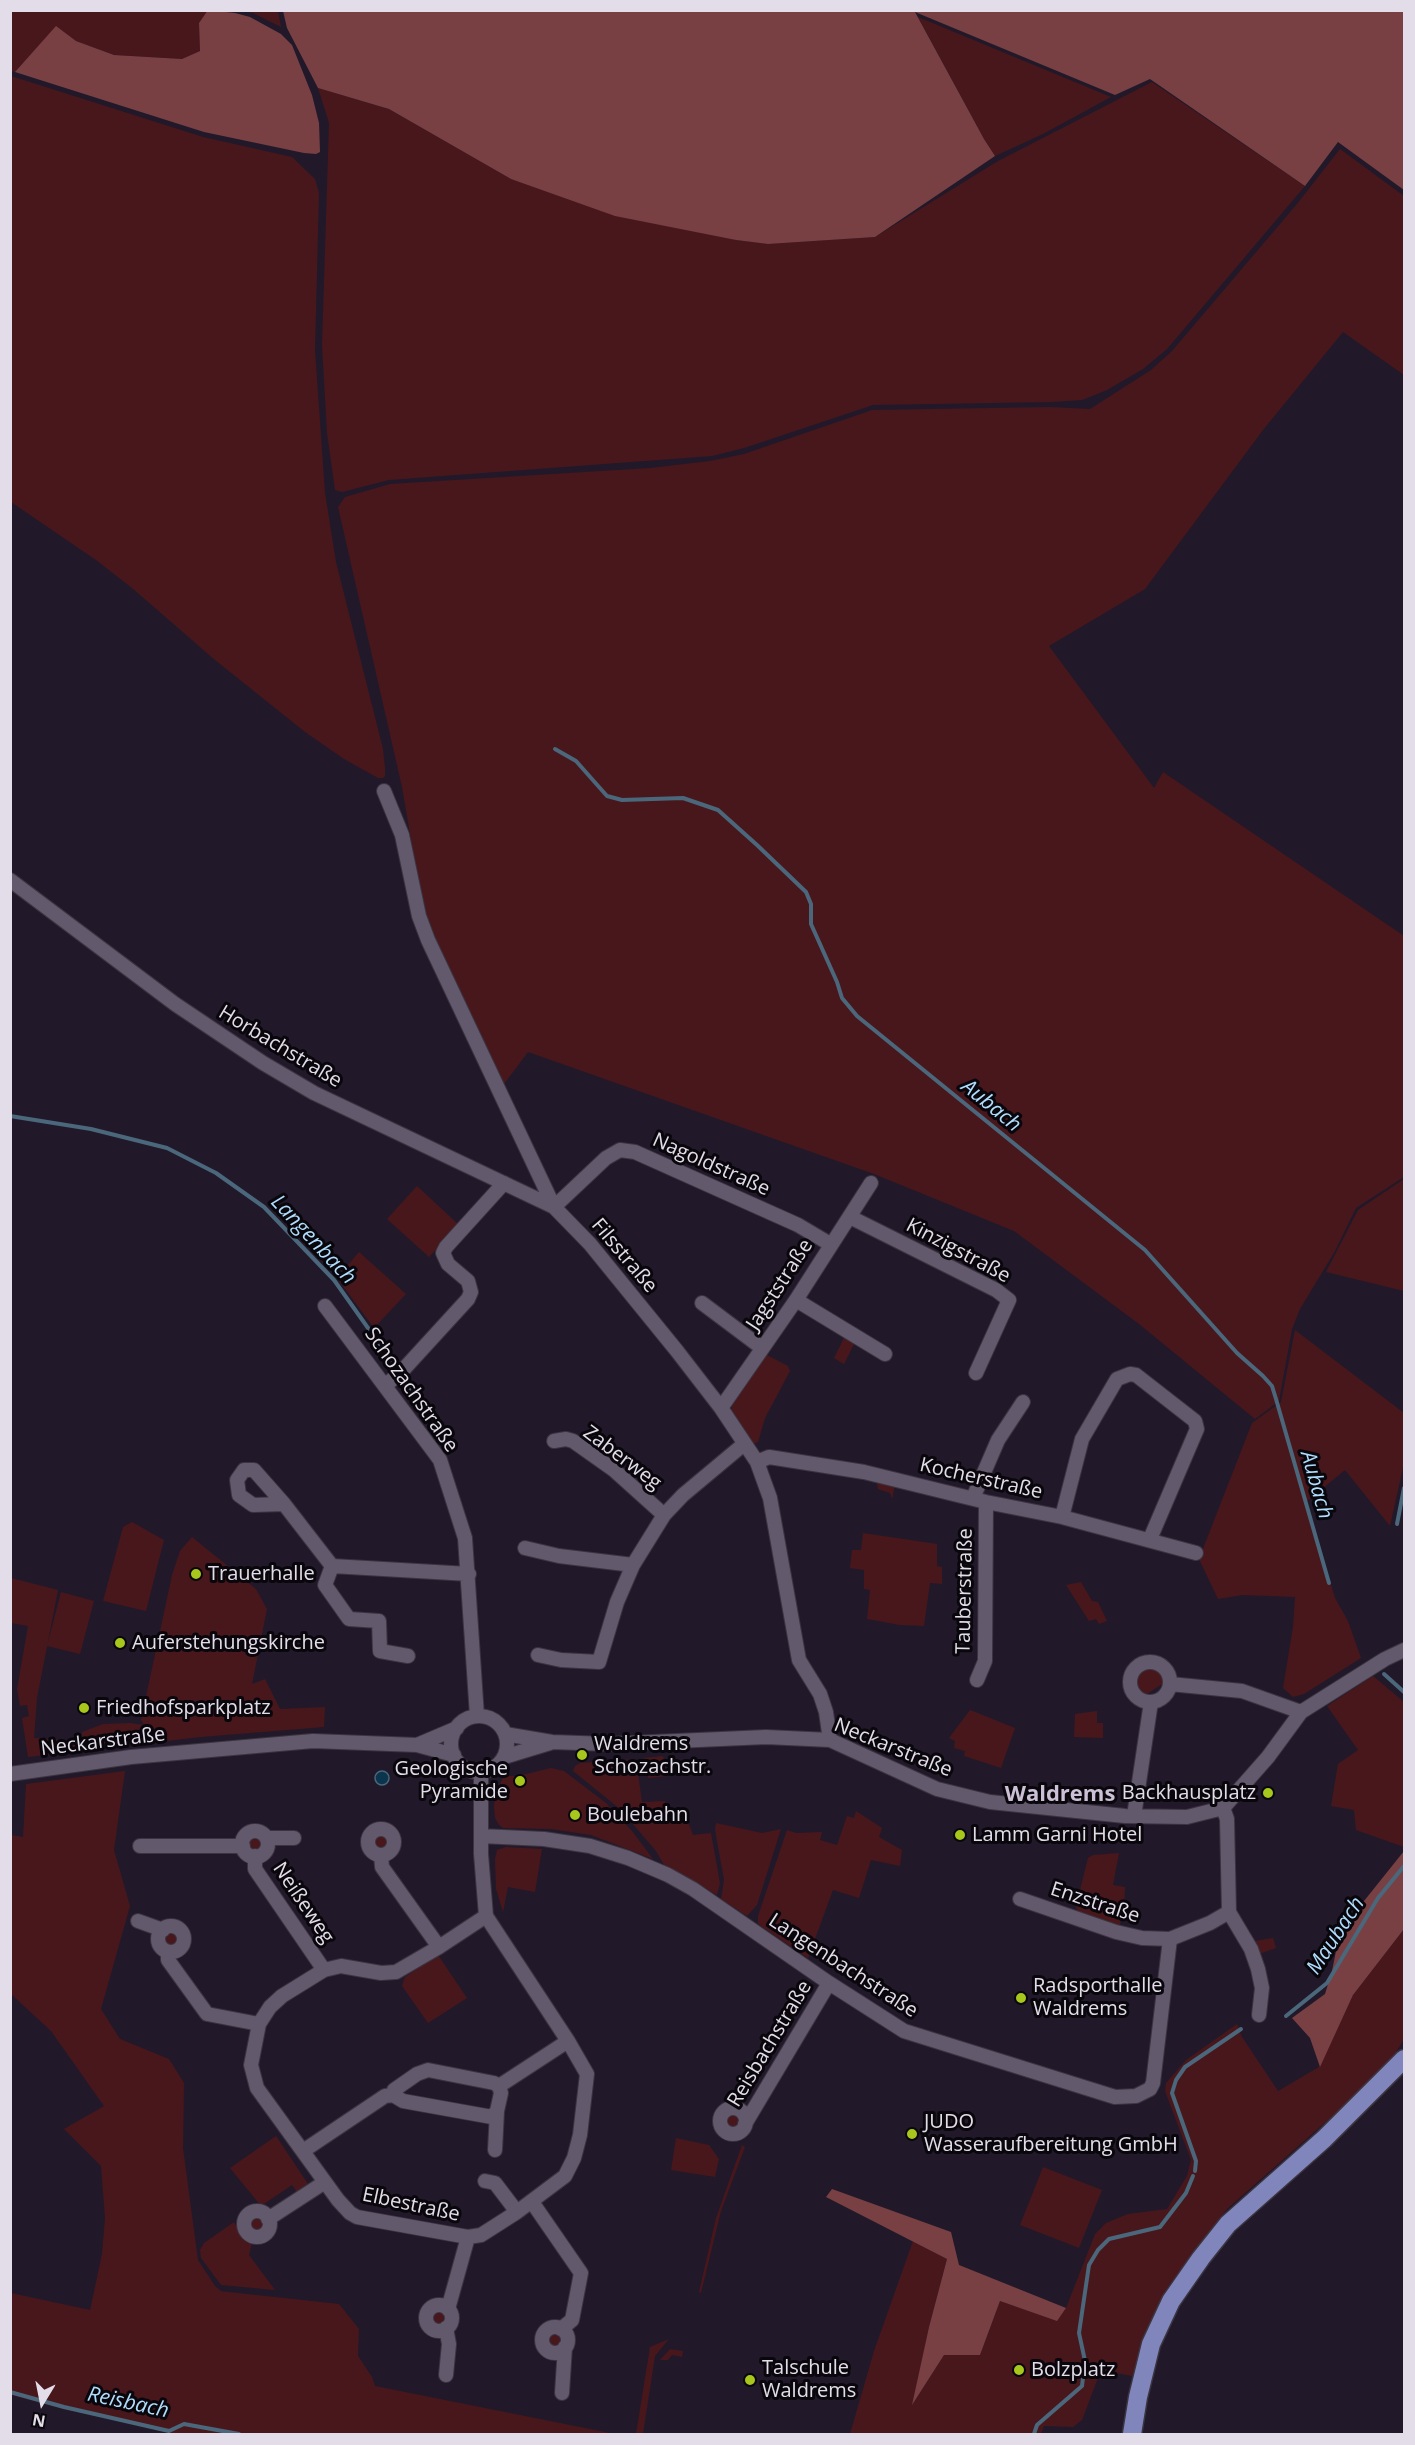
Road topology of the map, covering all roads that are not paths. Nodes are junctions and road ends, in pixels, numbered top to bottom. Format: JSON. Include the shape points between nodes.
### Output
{"nodes":[{"id":1,"x":384,"y":791,"type":"dead end"},
{"id":2,"x":10,"y":880,"type":"edge"},
{"id":3,"x":504,"y":1183,"type":"junction"},
{"id":4,"x":871,"y":1183,"type":"dead end"},
{"id":5,"x":554,"y":1206,"type":"junction"},
{"id":6,"x":849,"y":1216,"type":"junction"},
{"id":7,"x":830,"y":1244,"type":"junction"},
{"id":8,"x":796,"y":1299,"type":"junction"},
{"id":9,"x":702,"y":1303,"type":"dead end"},
{"id":10,"x":325,"y":1306,"type":"dead end"},
{"id":11,"x":762,"y":1348,"type":"junction"},
{"id":12,"x":885,"y":1354,"type":"dead end"},
{"id":13,"x":976,"y":1373,"type":"dead end"},
{"id":14,"x":386,"y":1385,"type":"junction"},
{"id":15,"x":1023,"y":1402,"type":"dead end"},
{"id":16,"x":721,"y":1408,"type":"junction"},
{"id":17,"x":554,"y":1441,"type":"dead end"},
{"id":18,"x":744,"y":1444,"type":"junction"},
{"id":19,"x":757,"y":1462,"type":"junction"},
{"id":20,"x":980,"y":1500,"type":"junction"},
{"id":21,"x":284,"y":1504,"type":"dead end"},
{"id":22,"x":664,"y":1515,"type":"junction"},
{"id":23,"x":1062,"y":1517,"type":"junction"},
{"id":24,"x":1150,"y":1539,"type":"junction"},
{"id":25,"x":525,"y":1548,"type":"dead end"},
{"id":26,"x":1196,"y":1553,"type":"dead end"},
{"id":27,"x":633,"y":1565,"type":"junction"},
{"id":28,"x":332,"y":1566,"type":"junction"},
{"id":29,"x":469,"y":1574,"type":"junction"},
{"id":30,"x":1404,"y":1650,"type":"edge"},
{"id":31,"x":538,"y":1655,"type":"dead end"},
{"id":32,"x":408,"y":1656,"type":"dead end"},
{"id":33,"x":977,"y":1680,"type":"dead end"},
{"id":34,"x":1170,"y":1684,"type":"junction"},
{"id":35,"x":1151,"y":1702,"type":"junction"},
{"id":36,"x":1301,"y":1712,"type":"junction"},
{"id":37,"x":477,"y":1716,"type":"junction"},
{"id":38,"x":457,"y":1728,"type":"junction"},
{"id":39,"x":506,"y":1734,"type":"junction"},
{"id":40,"x":830,"y":1740,"type":"junction"},
{"id":41,"x":552,"y":1742,"type":"junction"},
{"id":42,"x":417,"y":1745,"type":"junction"},
{"id":43,"x":454,"y":1755,"type":"junction"},
{"id":44,"x":504,"y":1757,"type":"junction"},
{"id":45,"x":481,"y":1772,"type":"junction"},
{"id":46,"x":10,"y":1774,"type":"edge"},
{"id":47,"x":1223,"y":1808,"type":"junction"},
{"id":48,"x":1134,"y":1816,"type":"junction"},
{"id":49,"x":482,"y":1836,"type":"junction"},
{"id":50,"x":267,"y":1838,"type":"junction"},
{"id":51,"x":294,"y":1838,"type":"dead end"},
{"id":52,"x":140,"y":1846,"type":"dead end"},
{"id":53,"x":243,"y":1846,"type":"junction"},
{"id":54,"x":381,"y":1855,"type":"junction"},
{"id":55,"x":255,"y":1856,"type":"junction"},
{"id":56,"x":1020,"y":1899,"type":"dead end"},
{"id":57,"x":1229,"y":1912,"type":"junction"},
{"id":58,"x":486,"y":1916,"type":"junction"},
{"id":59,"x":138,"y":1921,"type":"dead end"},
{"id":60,"x":163,"y":1930,"type":"junction"},
{"id":61,"x":1170,"y":1939,"type":"junction"},
{"id":62,"x":439,"y":1947,"type":"junction"},
{"id":63,"x":168,"y":1952,"type":"junction"},
{"id":64,"x":324,"y":1970,"type":"junction"},
{"id":65,"x":829,"y":1983,"type":"junction"},
{"id":66,"x":1259,"y":2015,"type":"dead end"},
{"id":67,"x":259,"y":2024,"type":"junction"},
{"id":68,"x":568,"y":2041,"type":"junction"},
{"id":69,"x":1404,"y":2059,"type":"edge"},
{"id":70,"x":499,"y":2086,"type":"junction"},
{"id":71,"x":393,"y":2095,"type":"junction"},
{"id":72,"x":496,"y":2111,"type":"junction"},
{"id":73,"x":746,"y":2124,"type":"dead end"},
{"id":74,"x":495,"y":2150,"type":"dead end"},
{"id":75,"x":303,"y":2151,"type":"junction"},
{"id":76,"x":485,"y":2181,"type":"dead end"},
{"id":77,"x":325,"y":2182,"type":"junction"},
{"id":78,"x":532,"y":2202,"type":"junction"},
{"id":79,"x":518,"y":2212,"type":"junction"},
{"id":80,"x":268,"y":2219,"type":"dead end"},
{"id":81,"x":468,"y":2237,"type":"junction"},
{"id":82,"x":448,"y":2309,"type":"junction"},
{"id":83,"x":446,"y":2328,"type":"junction"},
{"id":84,"x":561,"y":2329,"type":"junction"},
{"id":85,"x":566,"y":2347,"type":"junction"},
{"id":86,"x":446,"y":2375,"type":"dead end"},
{"id":87,"x":562,"y":2393,"type":"dead end"},
{"id":88,"x":1132,"y":2434,"type":"edge"}],
"edges":[{"from":1,"to":5,"type":"street","name":"Filsstraße","via":[[402,835],[428,940]]},
{"from":2,"to":3,"type":"street","name":"Horbachstraße","via":[[158,992],[263,1063],[314,1093]]},
{"from":3,"to":5,"type":"street","name":"Horbachstraße"},
{"from":3,"to":14,"type":"street","via":[[443,1253],[448,1264],[468,1281],[468,1299]]},
{"from":4,"to":6,"type":"street","name":"Jagststraße"},
{"from":5,"to":7,"type":"street","name":"Nagoldstraße","via":[[606,1158],[620,1150],[635,1152]]},
{"from":5,"to":16,"type":"street","name":"Filsstraße","via":[[590,1244]]},
{"from":6,"to":7,"type":"street","name":"Jagststraße"},
{"from":6,"to":13,"type":"street","name":"Kinzigstraße","via":[[1009,1300]]},
{"from":7,"to":8,"type":"street","name":"Jagststraße"},
{"from":8,"to":11,"type":"street","name":"Jagststraße"},
{"from":8,"to":12,"type":"street"},
{"from":9,"to":11,"type":"street"},
{"from":10,"to":14,"type":"street","name":"Schozachstraße"},
{"from":11,"to":16,"type":"street","name":"Jagststraße"},
{"from":14,"to":29,"type":"street","name":"Schozachstraße","via":[[440,1460],[465,1538]]},
{"from":15,"to":20,"type":"street","via":[[998,1440]]},
{"from":16,"to":18,"type":"street","name":"Filsstraße"},
{"from":17,"to":22,"type":"street","name":"Zaberweg","via":[[573,1441],[614,1470]]},
{"from":18,"to":19,"type":"street","name":"Filsstraße"},
{"from":18,"to":22,"type":"street"},
{"from":19,"to":20,"type":"street","name":"Kocherstraße","via":[[769,1457],[864,1472]]},
{"from":19,"to":40,"type":"street","name":"Filsstraße","via":[[770,1498],[799,1660],[820,1694]]},
{"from":20,"to":23,"type":"street","name":"Kocherstraße"},
{"from":20,"to":33,"type":"street","name":"Tauberstraße","via":[[985,1661]]},
{"from":21,"to":28,"type":"street"},
{"from":22,"to":27,"type":"street"},
{"from":23,"to":24,"type":"street","name":"Kocherstraße"},
{"from":23,"to":24,"type":"street","via":[[1082,1439],[1117,1379],[1136,1375],[1195,1421],[1197,1429]]},
{"from":24,"to":26,"type":"street","name":"Kocherstraße"},
{"from":25,"to":27,"type":"street"},
{"from":27,"to":31,"type":"street","via":[[599,1662]]},
{"from":28,"to":29,"type":"street"},
{"from":28,"to":32,"type":"street","via":[[325,1586],[349,1619],[380,1621],[380,1651]]},
{"from":29,"to":37,"type":"street","name":"Schozachstraße"},
{"from":30,"to":36,"type":"street"},
{"from":34,"to":35,"type":"street","via":[[1164,1696]]},
{"from":34,"to":35,"type":"street","via":[[1162,1665],[1150,1661],[1138,1666],[1131,1676],[1132,1689],[1140,1699]]},
{"from":34,"to":36,"type":"street","via":[[1242,1691]]},
{"from":35,"to":48,"type":"street"},
{"from":36,"to":47,"type":"street"},
{"from":37,"to":38,"type":"street"},
{"from":37,"to":39,"type":"street","via":[[493,1720]]},
{"from":38,"to":42,"type":"street","name":"Neckarstraße"},
{"from":38,"to":43,"type":"street","via":[[452,1738]]},
{"from":39,"to":41,"type":"street","name":"Neckarstraße"},
{"from":39,"to":44,"type":"street"},
{"from":40,"to":41,"type":"street","name":"Neckarstraße","via":[[766,1737],[643,1744]]},
{"from":40,"to":48,"type":"street","name":"Neckarstraße","via":[[937,1789],[959,1795],[1026,1807]]},
{"from":41,"to":44,"type":"street","name":"Neckarstraße"},
{"from":42,"to":43,"type":"street","name":"Neckarstraße"},
{"from":42,"to":46,"type":"street","name":"Neckarstraße","via":[[313,1741],[131,1757]]},
{"from":43,"to":45,"type":"street","via":[[464,1767]]},
{"from":44,"to":45,"type":"street","via":[[496,1766]]},
{"from":45,"to":49,"type":"street","name":"Elbestraße"},
{"from":47,"to":48,"type":"street","name":"Neckarstraße","via":[[1187,1816]]},
{"from":47,"to":57,"type":"street","via":[[1227,1819]]},
{"from":49,"to":58,"type":"street","name":"Elbestraße"},
{"from":49,"to":65,"type":"street","name":"Langenbachstraße","via":[[544,1839],[590,1846],[628,1858],[693,1888]]},
{"from":50,"to":51,"type":"street","name":"Neißeweg"},
{"from":50,"to":53,"type":"street","name":"Neißeweg","via":[[258,1831],[250,1832],[244,1837]]},
{"from":50,"to":55,"type":"street","name":"Neißeweg","via":[[266,1851]]},
{"from":52,"to":53,"type":"street"},
{"from":53,"to":55,"type":"street","name":"Neißeweg"},
{"from":54,"to":54,"type":"street","via":[[371,1851],[364,1839],[377,1830],[390,1834],[393,1846]]},
{"from":54,"to":62,"type":"street","via":[[382,1867]]},
{"from":55,"to":64,"type":"street","name":"Neißeweg","via":[[255,1869]]},
{"from":56,"to":61,"type":"street","name":"Enzstraße","via":[[1116,1932]]},
{"from":57,"to":61,"type":"street","name":"Enzstraße"},
{"from":57,"to":66,"type":"street","via":[[1258,1969],[1262,1988]]},
{"from":58,"to":62,"type":"street","name":"Elbestraße"},
{"from":58,"to":68,"type":"street","name":"Elbestraße"},
{"from":59,"to":60,"type":"street"},
{"from":60,"to":63,"type":"street","via":[[160,1945]]},
{"from":60,"to":63,"type":"street","via":[[174,1927],[183,1934],[182,1947]]},
{"from":61,"to":65,"type":"street","name":"Langenbachstraße","via":[[1154,2078],[1150,2089],[1136,2096],[1115,2097],[904,2031]]},
{"from":62,"to":64,"type":"street","name":"Elbestraße","via":[[396,1972],[341,1966]]},
{"from":63,"to":67,"type":"street","via":[[168,1960],[207,2014]]},
{"from":64,"to":67,"type":"street","name":"Elbestraße","via":[[282,1996]]},
{"from":65,"to":73,"type":"street","name":"Reisbachstraße"},
{"from":67,"to":75,"type":"street","name":"Elbestraße","via":[[251,2065],[253,2077]]},
{"from":68,"to":70,"type":"street"},
{"from":68,"to":78,"type":"street","name":"Elbestraße","via":[[587,2074],[577,2147],[565,2176]]},
{"from":69,"to":88,"type":"main road","via":[[1324,2139],[1228,2224],[1201,2258],[1171,2301],[1151,2344]]},
{"from":70,"to":71,"type":"street","via":[[428,2070],[394,2090]]},
{"from":70,"to":72,"type":"street"},
{"from":71,"to":72,"type":"street","via":[[403,2101],[492,2117]]},
{"from":71,"to":75,"type":"street","via":[[385,2096]]},
{"from":72,"to":74,"type":"street"},
{"from":75,"to":77,"type":"street","name":"Elbestraße"},
{"from":76,"to":79,"type":"street","via":[[495,2183]]},
{"from":77,"to":80,"type":"street"},
{"from":77,"to":81,"type":"street","name":"Elbestraße","via":[[357,2217]]},
{"from":78,"to":79,"type":"street","name":"Elbestraße"},
{"from":78,"to":84,"type":"street","via":[[581,2273],[572,2320]]},
{"from":79,"to":81,"type":"street","name":"Elbestraße","via":[[480,2235]]},
{"from":81,"to":82,"type":"street"},
{"from":82,"to":83,"type":"street","via":[[451,2317]]},
{"from":82,"to":83,"type":"street","via":[[435,2306],[426,2315],[432,2328]]},
{"from":83,"to":86,"type":"street"},
{"from":84,"to":85,"type":"street","via":[[568,2339]]},
{"from":84,"to":85,"type":"street","via":[[546,2331],[542,2342],[552,2352]]},
{"from":85,"to":87,"type":"street"}]}
